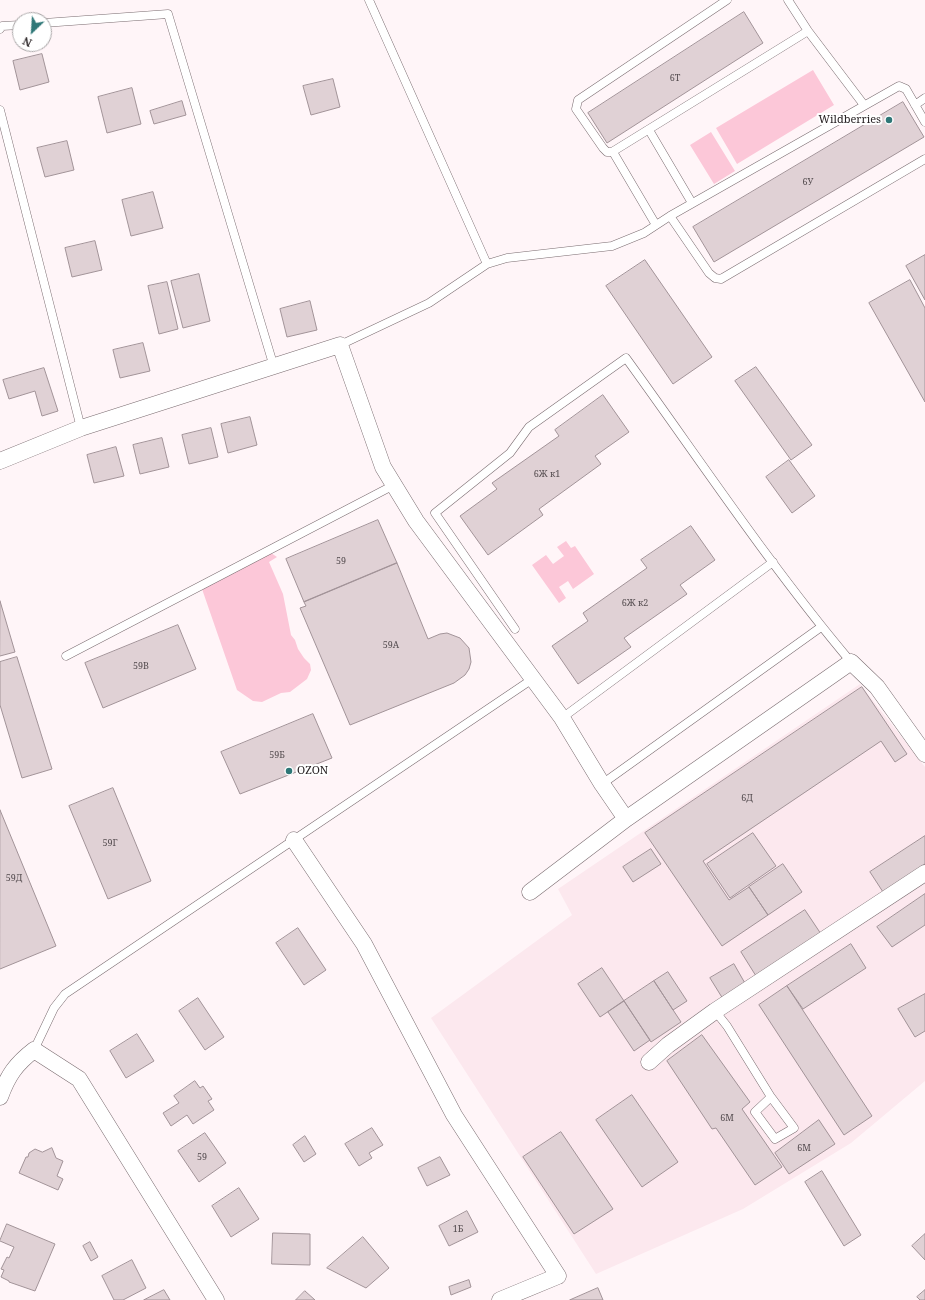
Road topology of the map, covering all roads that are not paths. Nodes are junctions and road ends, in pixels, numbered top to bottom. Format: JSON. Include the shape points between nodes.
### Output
{"nodes":[{"id":1,"x":369,"y":0,"type":"edge"},
{"id":2,"x":726,"y":0,"type":"edge"},
{"id":3,"x":788,"y":0,"type":"edge"},
{"id":4,"x":52,"y":22,"type":"edge"},
{"id":5,"x":12,"y":25,"type":"edge"},
{"id":6,"x":0,"y":28,"type":"edge"},
{"id":7,"x":808,"y":31,"type":"junction"},
{"id":8,"x":925,"y":98,"type":"edge"},
{"id":9,"x":915,"y":104,"type":"junction"},
{"id":10,"x":864,"y":105,"type":"junction"},
{"id":11,"x":0,"y":110,"type":"edge"},
{"id":12,"x":925,"y":122,"type":"edge"},
{"id":13,"x":649,"y":130,"type":"junction"},
{"id":14,"x":613,"y":152,"type":"junction"},
{"id":15,"x":925,"y":159,"type":"edge"},
{"id":16,"x":692,"y":203,"type":"junction"},
{"id":17,"x":670,"y":216,"type":"junction"},
{"id":18,"x":656,"y":225,"type":"junction"},
{"id":19,"x":487,"y":264,"type":"junction"},
{"id":20,"x":340,"y":345,"type":"junction"},
{"id":21,"x":274,"y":366,"type":"junction"},
{"id":22,"x":81,"y":428,"type":"junction"},
{"id":23,"x":0,"y":461,"type":"edge"},
{"id":24,"x":394,"y":485,"type":"junction"},
{"id":25,"x":773,"y":562,"type":"junction"},
{"id":26,"x":821,"y":627,"type":"junction"},
{"id":27,"x":515,"y":629,"type":"dead end"},
{"id":28,"x":66,"y":656,"type":"dead end"},
{"id":29,"x":851,"y":662,"type":"junction"},
{"id":30,"x":534,"y":678,"type":"junction"},
{"id":31,"x":562,"y":718,"type":"junction"},
{"id":32,"x":925,"y":754,"type":"edge"},
{"id":33,"x":602,"y":784,"type":"junction"},
{"id":34,"x":626,"y":819,"type":"junction"},
{"id":35,"x":294,"y":840,"type":"junction"},
{"id":36,"x":925,"y":873,"type":"edge"},
{"id":37,"x":530,"y":892,"type":"dead end"},
{"id":38,"x":715,"y":1011,"type":"junction"},
{"id":39,"x":34,"y":1050,"type":"junction"},
{"id":40,"x":649,"y":1062,"type":"dead end"},
{"id":41,"x":1,"y":1089,"type":"edge"},
{"id":42,"x":771,"y":1097,"type":"junction"},
{"id":43,"x":216,"y":1300,"type":"edge"},
{"id":44,"x":500,"y":1300,"type":"edge"}],
"edges":[{"from":1,"to":19,"type":"lane"},
{"from":2,"to":14,"type":"lane","via":[[578,100],[576,109],[603,148],[607,152]]},
{"from":3,"to":7,"type":"lane"},
{"from":4,"to":21,"type":"lane","via":[[168,14]]},
{"from":5,"to":6,"type":"lane"},
{"from":7,"to":10,"type":"lane"},
{"from":7,"to":13,"type":"lane"},
{"from":8,"to":9,"type":"lane"},
{"from":9,"to":10,"type":"lane","via":[[906,89],[899,86]]},
{"from":9,"to":12,"type":"lane"},
{"from":10,"to":16,"type":"lane"},
{"from":11,"to":22,"type":"lane"},
{"from":13,"to":14,"type":"lane"},
{"from":13,"to":16,"type":"lane"},
{"from":14,"to":18,"type":"lane"},
{"from":15,"to":17,"type":"lane","via":[[721,279],[709,273]]},
{"from":16,"to":17,"type":"lane"},
{"from":17,"to":18,"type":"lane"},
{"from":18,"to":19,"type":"lane","via":[[644,233],[612,246],[507,258]]},
{"from":19,"to":20,"type":"lane","via":[[429,303]]},
{"from":20,"to":21,"type":"street"},
{"from":20,"to":24,"type":"street","via":[[383,467]]},
{"from":21,"to":22,"type":"street"},
{"from":22,"to":23,"type":"street"},
{"from":24,"to":28,"type":"lane"},
{"from":24,"to":30,"type":"street","via":[[416,521]]},
{"from":25,"to":26,"type":"lane"},
{"from":25,"to":27,"type":"lane","via":[[626,358],[529,426],[510,453],[435,513]]},
{"from":25,"to":31,"type":"lane"},
{"from":26,"to":29,"type":"lane"},
{"from":26,"to":33,"type":"lane"},
{"from":29,"to":32,"type":"street","via":[[877,687]]},
{"from":29,"to":34,"type":"street"},
{"from":30,"to":31,"type":"street"},
{"from":30,"to":35,"type":"lane"},
{"from":31,"to":33,"type":"street"},
{"from":33,"to":34,"type":"street"},
{"from":34,"to":37,"type":"street"},
{"from":35,"to":39,"type":"lane","via":[[65,994],[54,1008]]},
{"from":35,"to":44,"type":"street","via":[[364,944],[454,1114],[558,1276]]},
{"from":36,"to":38,"type":"street"},
{"from":38,"to":40,"type":"street"},
{"from":38,"to":42,"type":"lane"},
{"from":39,"to":41,"type":"street","via":[[19,1062]]},
{"from":39,"to":43,"type":"street","via":[[79,1079]]},
{"from":42,"to":42,"type":"lane","via":[[755,1112],[775,1139],[794,1128]]}]}
